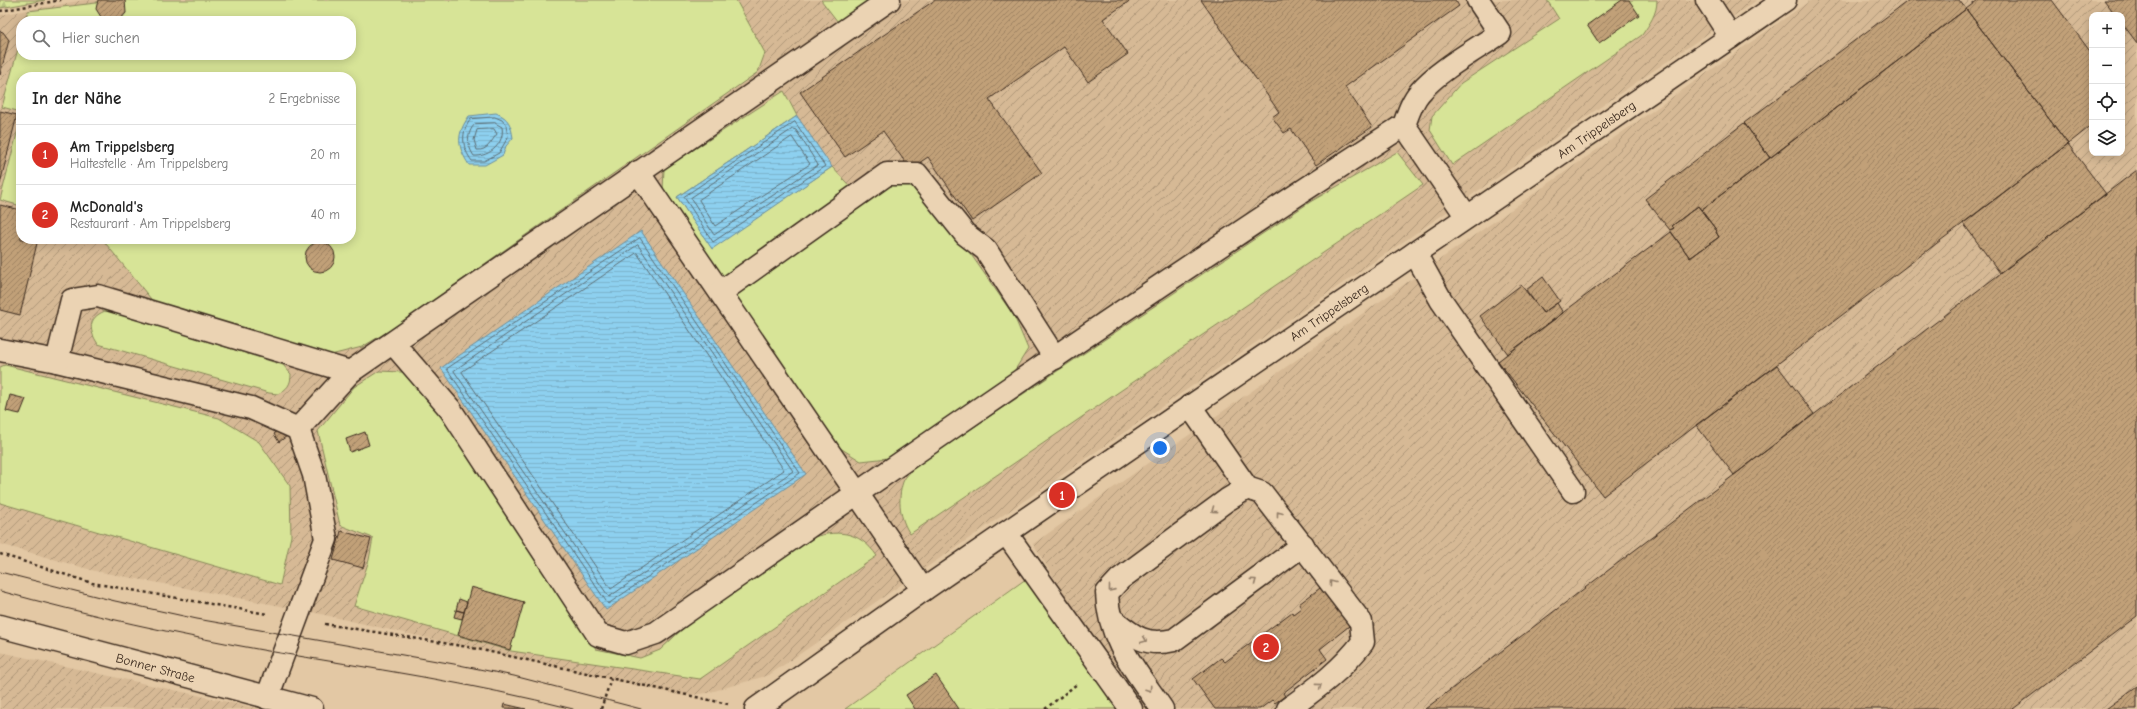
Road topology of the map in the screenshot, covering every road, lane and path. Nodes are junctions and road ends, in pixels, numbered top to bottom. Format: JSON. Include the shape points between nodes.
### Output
{"nodes":[{"id":1,"x":61,"y":0,"type":"edge"},
{"id":2,"x":889,"y":0,"type":"edge"},
{"id":3,"x":1478,"y":0,"type":"edge"},
{"id":4,"x":1707,"y":0,"type":"edge"},
{"id":5,"x":1784,"y":0,"type":"edge"},
{"id":6,"x":0,"y":11,"type":"edge"},
{"id":7,"x":1731,"y":37,"type":"junction"},
{"id":8,"x":1404,"y":125,"type":"junction"},
{"id":9,"x":638,"y":172,"type":"junction"},
{"id":10,"x":1467,"y":217,"type":"junction"},
{"id":11,"x":1415,"y":253,"type":"junction"},
{"id":12,"x":720,"y":292,"type":"junction"},
{"id":13,"x":393,"y":343,"type":"junction"},
{"id":14,"x":0,"y":350,"type":"edge"},
{"id":15,"x":1055,"y":358,"type":"junction"},
{"id":16,"x":57,"y":361,"type":"junction"},
{"id":17,"x":350,"y":372,"type":"junction"},
{"id":18,"x":1190,"y":406,"type":"junction"},
{"id":19,"x":298,"y":429,"type":"junction"},
{"id":20,"x":1247,"y":488,"type":"junction"},
{"id":21,"x":1573,"y":491,"type":"dead end"},
{"id":22,"x":857,"y":492,"type":"junction"},
{"id":23,"x":1006,"y":533,"type":"junction"},
{"id":24,"x":1303,"y":545,"type":"junction"},
{"id":25,"x":0,"y":554,"type":"edge"},
{"id":26,"x":923,"y":590,"type":"junction"},
{"id":27,"x":296,"y":619,"type":"junction"},
{"id":28,"x":1112,"y":619,"type":"junction"},
{"id":29,"x":0,"y":626,"type":"edge"},
{"id":30,"x":611,"y":679,"type":"junction"},
{"id":31,"x":267,"y":698,"type":"junction"},
{"id":32,"x":730,"y":705,"type":"dead end"},
{"id":33,"x":312,"y":709,"type":"edge"},
{"id":34,"x":601,"y":709,"type":"edge"},
{"id":35,"x":756,"y":709,"type":"edge"},
{"id":36,"x":1131,"y":709,"type":"edge"},
{"id":37,"x":1162,"y":709,"type":"edge"},
{"id":38,"x":1288,"y":709,"type":"edge"}],
"edges":[{"from":1,"to":6,"type":"path"},
{"from":2,"to":9,"type":"street"},
{"from":3,"to":8,"type":"street","via":[[1500,33],[1433,79],[1419,92]]},
{"from":4,"to":7,"type":"street"},
{"from":5,"to":7,"type":"street","name":"Am Trippelsberg"},
{"from":7,"to":10,"type":"street","name":"Am Trippelsberg"},
{"from":8,"to":10,"type":"street"},
{"from":8,"to":15,"type":"street"},
{"from":9,"to":12,"type":"street"},
{"from":9,"to":13,"type":"street"},
{"from":10,"to":11,"type":"street","name":"Am Trippelsberg"},
{"from":11,"to":18,"type":"street","name":"Am Trippelsberg"},
{"from":11,"to":21,"type":"street","via":[[1441,300]]},
{"from":12,"to":15,"type":"street","via":[[887,174],[917,174],[965,234],[986,250]]},
{"from":12,"to":22,"type":"street"},
{"from":13,"to":17,"type":"street"},
{"from":13,"to":22,"type":"street","via":[[450,408],[598,635],[626,643],[656,633]]},
{"from":14,"to":16,"type":"street"},
{"from":15,"to":22,"type":"street"},
{"from":16,"to":17,"type":"street","via":[[72,300],[98,296]]},
{"from":16,"to":19,"type":"street","via":[[251,408]]},
{"from":17,"to":19,"type":"street"},
{"from":18,"to":20,"type":"street"},
{"from":18,"to":23,"type":"street","name":"Am Trippelsberg"},
{"from":19,"to":27,"type":"street","via":[[314,476],[326,539]]},
{"from":24,"to":20,"type":"street","one_way":true,"via":[[1262,493]]},
{"from":20,"to":28,"type":"street","one_way":true,"via":[[1120,579],[1107,594]]},
{"from":22,"to":26,"type":"street"},
{"from":23,"to":26,"type":"street","name":"Am Trippelsberg"},
{"from":23,"to":36,"type":"street"},
{"from":28,"to":24,"type":"street","one_way":true,"via":[[1132,635],[1149,643],[1160,644],[1174,640]]},
{"from":38,"to":24,"type":"street","one_way":true,"via":[[1335,675],[1363,642],[1360,622]]},
{"from":25,"to":27,"type":"path","via":[[92,583]]},
{"from":26,"to":35,"type":"street","name":"Am Trippelsberg"},
{"from":27,"to":30,"type":"path","via":[[468,647]]},
{"from":27,"to":31,"type":"street"},
{"from":28,"to":37,"type":"street","one_way":true,"via":[[1113,633],[1122,650]]},
{"from":29,"to":31,"type":"street","name":"Bonner Straße"},
{"from":30,"to":32,"type":"path"},
{"from":30,"to":34,"type":"path"},
{"from":31,"to":33,"type":"street","name":"Bonner Straße"}]}
